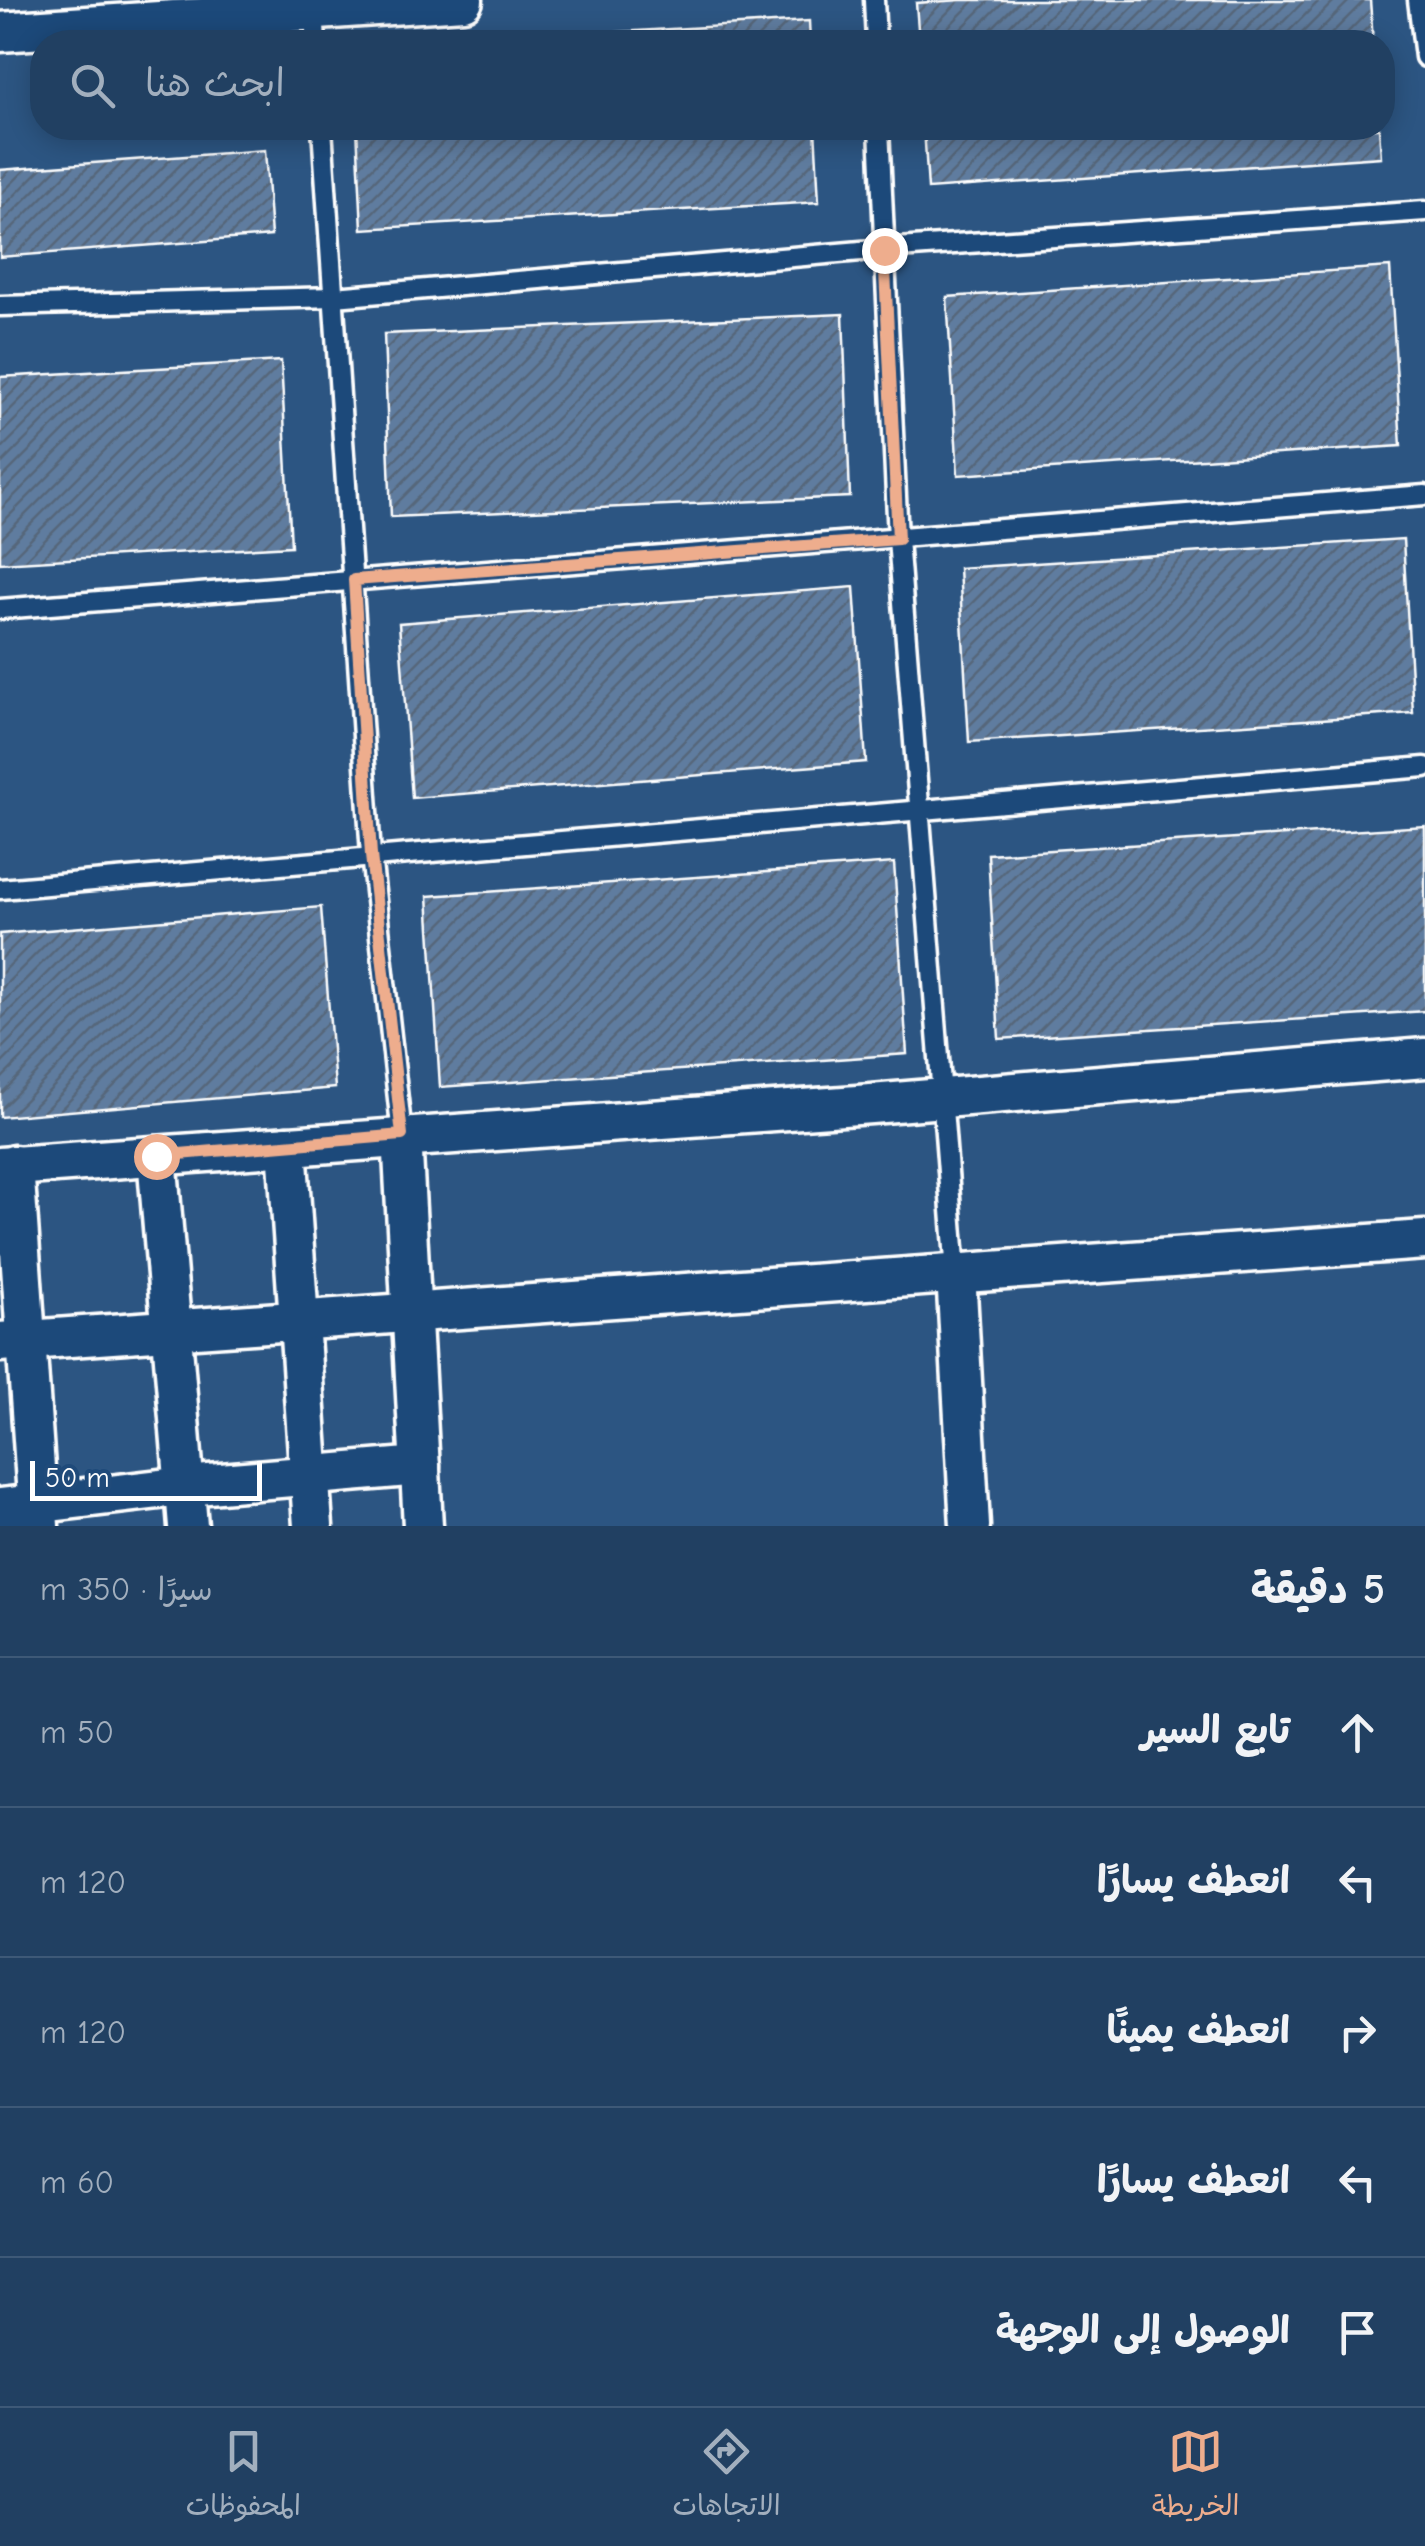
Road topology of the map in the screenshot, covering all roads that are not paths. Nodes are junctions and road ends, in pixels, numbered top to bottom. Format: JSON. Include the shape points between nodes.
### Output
{"nodes":[{"id":1,"x":463,"y":0,"type":"edge"},
{"id":2,"x":874,"y":0,"type":"edge"},
{"id":3,"x":1418,"y":0,"type":"edge"},
{"id":4,"x":315,"y":27,"type":"edge"},
{"id":5,"x":126,"y":30,"type":"edge"},
{"id":6,"x":875,"y":30,"type":"edge"},
{"id":7,"x":0,"y":32,"type":"edge"},
{"id":8,"x":30,"y":32,"type":"edge"},
{"id":9,"x":1425,"y":57,"type":"edge"},
{"id":10,"x":323,"y":140,"type":"edge"},
{"id":11,"x":879,"y":140,"type":"edge"},
{"id":12,"x":1425,"y":211,"type":"edge"},
{"id":13,"x":884,"y":250,"type":"junction"},
{"id":14,"x":335,"y":297,"type":"junction"},
{"id":15,"x":0,"y":306,"type":"edge"},
{"id":16,"x":1425,"y":495,"type":"edge"},
{"id":17,"x":898,"y":539,"type":"junction"},
{"id":18,"x":354,"y":580,"type":"junction"},
{"id":19,"x":0,"y":608,"type":"edge"},
{"id":20,"x":1425,"y":767,"type":"edge"},
{"id":21,"x":922,"y":812,"type":"junction"},
{"id":22,"x":371,"y":855,"type":"junction"},
{"id":23,"x":0,"y":889,"type":"edge"},
{"id":24,"x":1425,"y":1058,"type":"edge"},
{"id":25,"x":943,"y":1097,"type":"junction"},
{"id":26,"x":402,"y":1135,"type":"junction"},
{"id":27,"x":287,"y":1146,"type":"junction"},
{"id":28,"x":156,"y":1156,"type":"junction"},
{"id":29,"x":7,"y":1166,"type":"edge"},
{"id":30,"x":1425,"y":1240,"type":"edge"},
{"id":31,"x":956,"y":1273,"type":"junction"},
{"id":32,"x":412,"y":1316,"type":"junction"},
{"id":33,"x":300,"y":1321,"type":"junction"},
{"id":34,"x":170,"y":1330,"type":"junction"},
{"id":35,"x":12,"y":1341,"type":"edge"},
{"id":36,"x":420,"y":1466,"type":"junction"},
{"id":37,"x":310,"y":1475,"type":"junction"},
{"id":38,"x":185,"y":1486,"type":"junction"},
{"id":39,"x":25,"y":1513,"type":"edge"},
{"id":40,"x":188,"y":1526,"type":"edge"},
{"id":41,"x":313,"y":1526,"type":"edge"},
{"id":42,"x":423,"y":1526,"type":"edge"},
{"id":43,"x":970,"y":1526,"type":"edge"}],
"edges":[{"from":1,"to":4,"type":"street"},
{"from":2,"to":6,"type":"lane"},
{"from":3,"to":9,"type":"lane"},
{"from":4,"to":5,"type":"street"},
{"from":7,"to":8,"type":"street"},
{"from":10,"to":14,"type":"lane"},
{"from":11,"to":13,"type":"lane"},
{"from":12,"to":13,"type":"lane"},
{"from":13,"to":14,"type":"lane"},
{"from":13,"to":17,"type":"lane"},
{"from":14,"to":15,"type":"lane"},
{"from":14,"to":18,"type":"lane"},
{"from":16,"to":17,"type":"lane"},
{"from":17,"to":18,"type":"lane"},
{"from":17,"to":21,"type":"lane"},
{"from":18,"to":19,"type":"lane"},
{"from":18,"to":22,"type":"lane"},
{"from":20,"to":21,"type":"lane"},
{"from":21,"to":22,"type":"lane"},
{"from":21,"to":25,"type":"lane"},
{"from":22,"to":23,"type":"lane"},
{"from":22,"to":26,"type":"lane"},
{"from":24,"to":25,"type":"street"},
{"from":25,"to":26,"type":"street"},
{"from":25,"to":31,"type":"lane"},
{"from":26,"to":27,"type":"street"},
{"from":26,"to":32,"type":"street"},
{"from":27,"to":28,"type":"street"},
{"from":27,"to":33,"type":"street"},
{"from":28,"to":29,"type":"street"},
{"from":28,"to":34,"type":"street"},
{"from":29,"to":35,"type":"street"},
{"from":30,"to":31,"type":"street"},
{"from":31,"to":32,"type":"street"},
{"from":31,"to":43,"type":"street"},
{"from":32,"to":33,"type":"street"},
{"from":32,"to":36,"type":"street"},
{"from":33,"to":34,"type":"street"},
{"from":33,"to":37,"type":"street"},
{"from":34,"to":35,"type":"street"},
{"from":34,"to":38,"type":"street"},
{"from":35,"to":39,"type":"street"},
{"from":36,"to":37,"type":"street"},
{"from":36,"to":42,"type":"street"},
{"from":37,"to":38,"type":"street"},
{"from":37,"to":41,"type":"street"},
{"from":38,"to":39,"type":"street"},
{"from":38,"to":40,"type":"street"}]}
